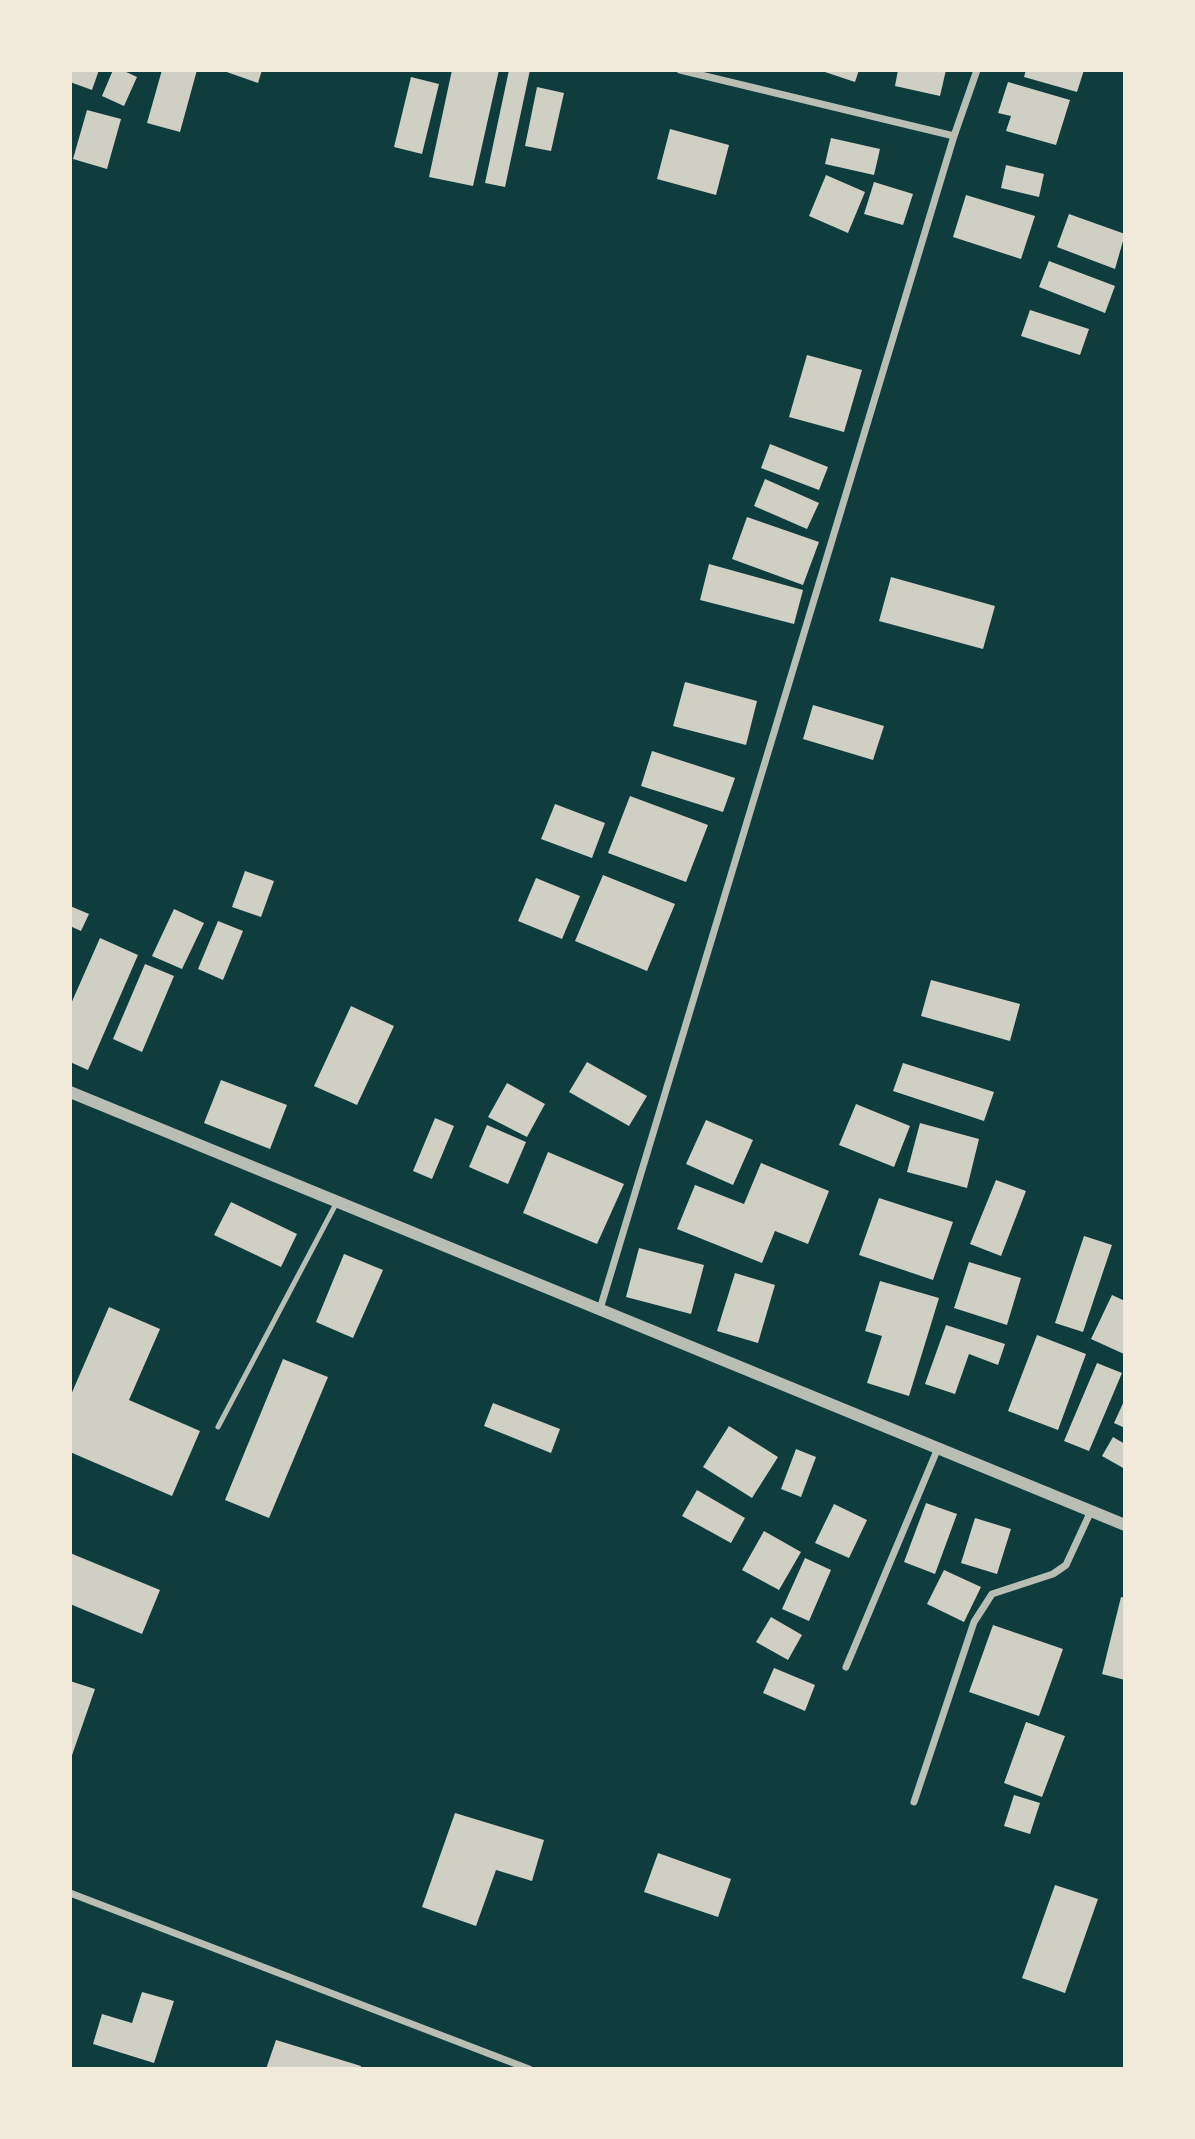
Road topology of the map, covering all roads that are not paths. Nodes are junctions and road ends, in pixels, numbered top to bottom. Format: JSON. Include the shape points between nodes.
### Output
{"nodes":[{"id":1,"x":680,"y":70,"type":"edge"},
{"id":2,"x":977,"y":70,"type":"edge"},
{"id":3,"x":954,"y":136,"type":"junction"},
{"id":4,"x":70,"y":1092,"type":"edge"},
{"id":5,"x":337,"y":1202,"type":"junction"},
{"id":6,"x":600,"y":1310,"type":"junction"},
{"id":7,"x":218,"y":1427,"type":"dead end"},
{"id":8,"x":938,"y":1448,"type":"junction"},
{"id":9,"x":1091,"y":1511,"type":"junction"},
{"id":10,"x":1125,"y":1525,"type":"edge"},
{"id":11,"x":846,"y":1667,"type":"dead end"},
{"id":12,"x":914,"y":1802,"type":"dead end"},
{"id":13,"x":70,"y":1893,"type":"edge"},
{"id":14,"x":529,"y":2069,"type":"edge"}],
"edges":[{"from":1,"to":3,"type":"street"},
{"from":2,"to":3,"type":"street"},
{"from":3,"to":6,"type":"street"},
{"from":4,"to":5,"type":"street"},
{"from":5,"to":6,"type":"street"},
{"from":5,"to":7,"type":"lane"},
{"from":6,"to":8,"type":"street"},
{"from":8,"to":9,"type":"street"},
{"from":8,"to":11,"type":"street"},
{"from":9,"to":10,"type":"street"},
{"from":9,"to":12,"type":"street","via":[[1066,1564],[1053,1574],[992,1594],[984,1604]]},
{"from":13,"to":14,"type":"street"}]}
